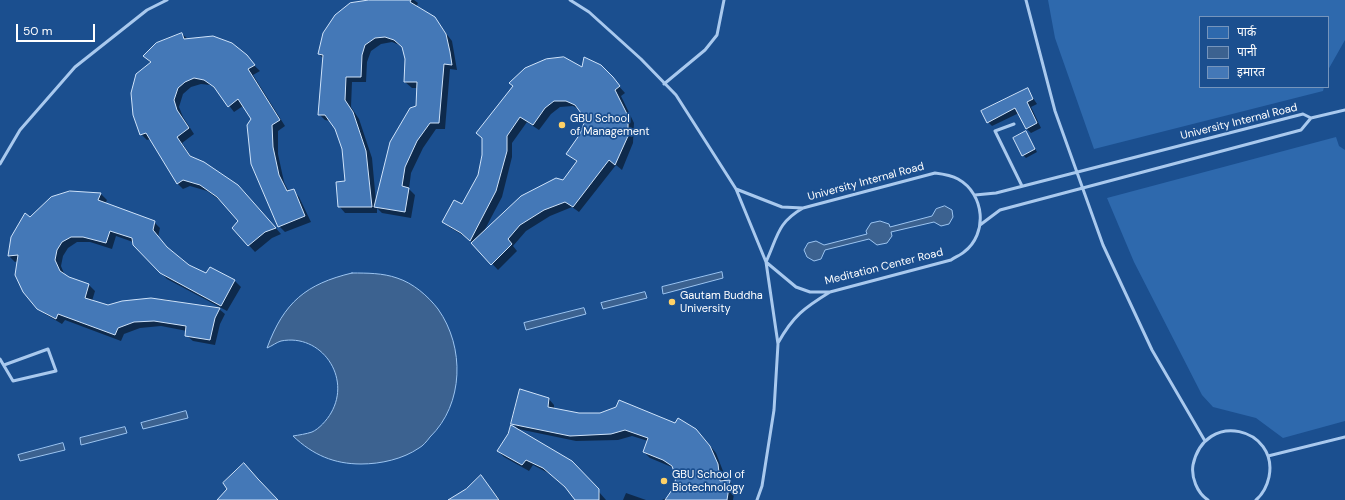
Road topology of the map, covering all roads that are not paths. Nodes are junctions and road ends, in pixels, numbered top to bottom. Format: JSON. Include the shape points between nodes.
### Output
{"nodes":[{"id":1,"x":167,"y":0,"type":"edge"},
{"id":2,"x":570,"y":0,"type":"edge"},
{"id":3,"x":724,"y":0,"type":"edge"},
{"id":4,"x":1026,"y":0,"type":"edge"},
{"id":5,"x":664,"y":84,"type":"junction"},
{"id":6,"x":1345,"y":110,"type":"edge"},
{"id":7,"x":1310,"y":118,"type":"junction"},
{"id":8,"x":1014,"y":124,"type":"dead end"},
{"id":9,"x":0,"y":164,"type":"edge"},
{"id":10,"x":1077,"y":172,"type":"junction"},
{"id":11,"x":1022,"y":186,"type":"junction"},
{"id":12,"x":1083,"y":188,"type":"junction"},
{"id":13,"x":736,"y":189,"type":"junction"},
{"id":14,"x":975,"y":195,"type":"junction"},
{"id":15,"x":980,"y":207,"type":"joint"},
{"id":16,"x":803,"y":208,"type":"junction"},
{"id":17,"x":980,"y":225,"type":"junction"},
{"id":18,"x":766,"y":262,"type":"junction"},
{"id":19,"x":830,"y":292,"type":"junction"},
{"id":20,"x":778,"y":344,"type":"junction"},
{"id":21,"x":0,"y":359,"type":"edge"},
{"id":22,"x":4,"y":365,"type":"junction"},
{"id":23,"x":1345,"y":437,"type":"edge"},
{"id":24,"x":1205,"y":441,"type":"junction"},
{"id":25,"x":1268,"y":456,"type":"junction"},
{"id":26,"x":757,"y":500,"type":"edge"},
{"id":27,"x":1208,"y":500,"type":"edge"},
{"id":28,"x":1256,"y":500,"type":"edge"}],
"edges":[{"from":1,"to":9,"type":"lane","via":[[147,10],[75,67],[20,130]]},
{"from":2,"to":5,"type":"lane","via":[[589,12],[641,59]]},
{"from":3,"to":5,"type":"lane","via":[[717,35],[705,50]]},
{"from":4,"to":10,"type":"lane","via":[[1055,111]]},
{"from":5,"to":13,"type":"lane","via":[[676,95]]},
{"from":6,"to":7,"type":"lane"},
{"from":7,"to":10,"type":"lane","name":"University Internal Road","via":[[1303,114]]},
{"from":7,"to":12,"type":"lane","name":"University Internal Road","via":[[1302,130]]},
{"from":8,"to":11,"type":"lane","via":[[995,131]]},
{"from":10,"to":11,"type":"lane","name":"University Internal Road"},
{"from":10,"to":12,"type":"lane"},
{"from":11,"to":14,"type":"lane","name":"University Internal Road"},
{"from":12,"to":17,"type":"lane","name":"University Internal Road","via":[[1000,210]]},
{"from":12,"to":24,"type":"lane","via":[[1103,245],[1152,350]]},
{"from":13,"to":16,"type":"lane","name":"University Internal Road","via":[[782,208]]},
{"from":13,"to":18,"type":"lane"},
{"from":14,"to":15,"type":"lane","name":"University Internal Road"},
{"from":14,"to":16,"type":"lane","name":"University Internal Road","via":[[950,175],[934,173]]},
{"from":15,"to":17,"type":"lane","name":"Meditation Center Road"},
{"from":16,"to":18,"type":"lane","name":"University Internal Road","via":[[789,216],[781,226]]},
{"from":17,"to":19,"type":"lane","name":"Meditation Center Road","via":[[974,241],[965,252],[951,260]]},
{"from":18,"to":19,"type":"lane","name":"Meditation Center Road","via":[[796,287],[810,292]]},
{"from":18,"to":20,"type":"lane"},
{"from":19,"to":20,"type":"lane","via":[[804,309],[788,326]]},
{"from":20,"to":26,"type":"lane","via":[[774,410],[762,486]]},
{"from":21,"to":22,"type":"lane"},
{"from":22,"to":22,"type":"lane","via":[[13,381],[56,371],[48,349]]},
{"from":23,"to":25,"type":"lane"},
{"from":24,"to":25,"type":"lane","via":[[1218,433],[1231,430],[1248,434],[1263,445]]},
{"from":24,"to":27,"type":"lane","via":[[1196,453],[1192,470],[1195,483]]},
{"from":25,"to":28,"type":"lane","via":[[1271,469],[1268,486]]}]}
